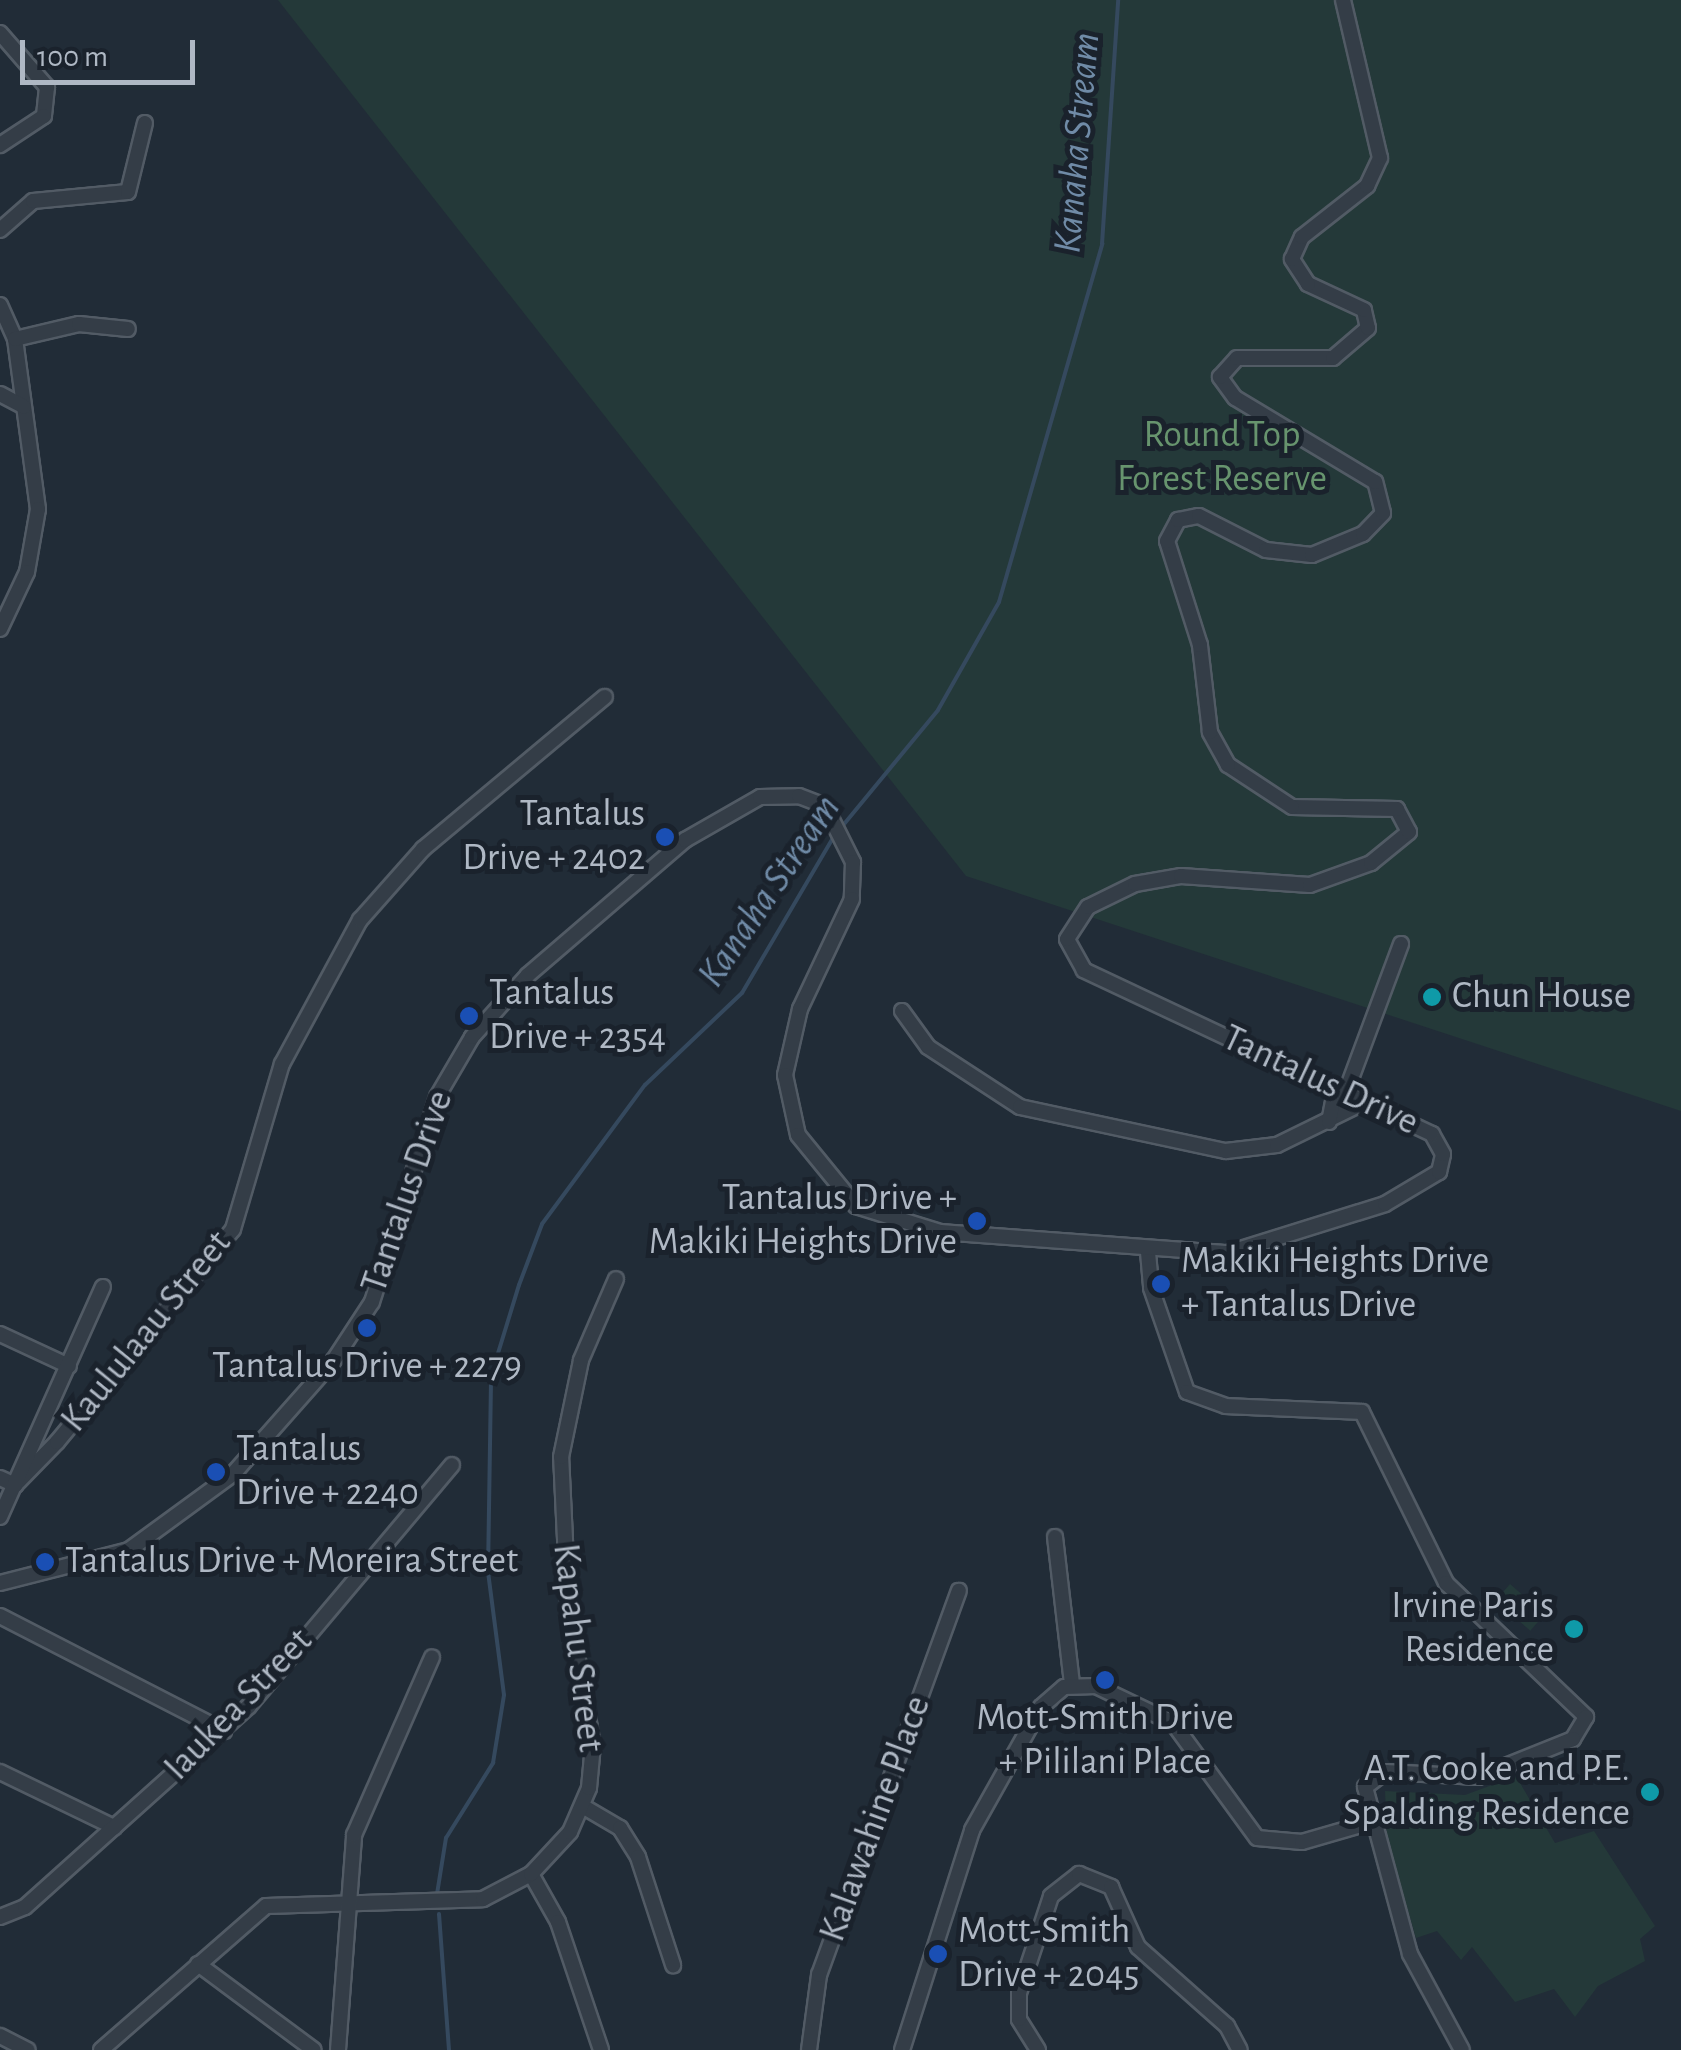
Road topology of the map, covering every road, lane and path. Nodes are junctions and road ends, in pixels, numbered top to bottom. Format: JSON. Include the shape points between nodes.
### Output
{"nodes":[{"id":1,"x":1343,"y":0,"type":"edge"},
{"id":2,"x":0,"y":33,"type":"edge"},
{"id":3,"x":144,"y":122,"type":"dead end"},
{"id":4,"x":0,"y":145,"type":"edge"},
{"id":5,"x":0,"y":230,"type":"edge"},
{"id":6,"x":0,"y":305,"type":"edge"},
{"id":7,"x":128,"y":328,"type":"dead end"},
{"id":8,"x":15,"y":339,"type":"junction"},
{"id":9,"x":0,"y":394,"type":"edge"},
{"id":10,"x":24,"y":407,"type":"junction"},
{"id":11,"x":0,"y":629,"type":"edge"},
{"id":12,"x":605,"y":698,"type":"dead end"},
{"id":13,"x":1401,"y":944,"type":"dead end"},
{"id":14,"x":902,"y":1011,"type":"dead end"},
{"id":15,"x":1341,"y":1090,"type":"junction"},
{"id":16,"x":1367,"y":1102,"type":"junction"},
{"id":17,"x":1329,"y":1122,"type":"junction"},
{"id":18,"x":1148,"y":1252,"type":"junction"},
{"id":19,"x":616,"y":1280,"type":"dead end"},
{"id":20,"x":103,"y":1287,"type":"dead end"},
{"id":21,"x":0,"y":1334,"type":"edge"},
{"id":22,"x":70,"y":1366,"type":"junction"},
{"id":23,"x":452,"y":1465,"type":"dead end"},
{"id":24,"x":0,"y":1478,"type":"edge"},
{"id":25,"x":15,"y":1484,"type":"junction"},
{"id":26,"x":0,"y":1517,"type":"edge"},
{"id":27,"x":1055,"y":1537,"type":"dead end"},
{"id":28,"x":0,"y":1583,"type":"edge"},
{"id":29,"x":959,"y":1591,"type":"dead end"},
{"id":30,"x":0,"y":1616,"type":"edge"},
{"id":31,"x":432,"y":1657,"type":"dead end"},
{"id":32,"x":1072,"y":1685,"type":"junction"},
{"id":33,"x":224,"y":1730,"type":"junction"},
{"id":34,"x":0,"y":1772,"type":"edge"},
{"id":35,"x":584,"y":1806,"type":"junction"},
{"id":36,"x":1372,"y":1822,"type":"junction"},
{"id":37,"x":114,"y":1828,"type":"junction"},
{"id":38,"x":532,"y":1874,"type":"junction"},
{"id":39,"x":344,"y":1906,"type":"junction"},
{"id":40,"x":0,"y":1917,"type":"edge"},
{"id":41,"x":198,"y":1964,"type":"junction"},
{"id":42,"x":674,"y":1965,"type":"dead end"},
{"id":43,"x":0,"y":2036,"type":"edge"},
{"id":44,"x":28,"y":2050,"type":"edge"},
{"id":45,"x":102,"y":2050,"type":"edge"},
{"id":46,"x":314,"y":2050,"type":"edge"},
{"id":47,"x":338,"y":2050,"type":"edge"},
{"id":48,"x":601,"y":2050,"type":"edge"},
{"id":49,"x":808,"y":2050,"type":"edge"},
{"id":50,"x":902,"y":2050,"type":"edge"},
{"id":51,"x":1038,"y":2050,"type":"edge"},
{"id":52,"x":1240,"y":2050,"type":"edge"},
{"id":53,"x":1462,"y":2050,"type":"edge"}],
"edges":[{"from":1,"to":15,"type":"street","name":"Tantalus Drive","via":[[1380,158],[1367,186],[1302,237],[1292,259],[1308,284],[1364,310],[1368,328],[1333,358],[1238,358],[1220,376],[1235,398],[1374,482],[1383,513],[1363,534],[1312,555],[1266,550],[1199,516],[1178,520],[1167,541],[1200,645],[1210,732],[1228,765],[1292,806],[1396,809],[1409,832],[1370,863],[1310,884],[1181,876],[1135,884],[1088,907],[1067,939],[1084,970]]},
{"from":2,"to":4,"type":"street","via":[[47,87],[44,116]]},
{"from":3,"to":5,"type":"street","via":[[128,192],[33,201]]},
{"from":6,"to":8,"type":"street"},
{"from":7,"to":8,"type":"street","via":[[79,324]]},
{"from":8,"to":10,"type":"street"},
{"from":9,"to":10,"type":"street"},
{"from":10,"to":11,"type":"street","via":[[38,509],[27,572]]},
{"from":12,"to":25,"type":"street","name":"Kaululaau Street","via":[[422,849],[360,920],[282,1064],[233,1229]]},
{"from":13,"to":15,"type":"street"},
{"from":14,"to":17,"type":"street","via":[[928,1047],[1044,1114],[1249,1153]]},
{"from":15,"to":16,"type":"street","name":"Tantalus Drive"},
{"from":15,"to":17,"type":"street"},
{"from":16,"to":17,"type":"street"},
{"from":16,"to":18,"type":"street","name":"Tantalus Drive","via":[[1432,1134],[1439,1172],[1385,1204],[1258,1247]]},
{"from":18,"to":28,"type":"street","name":"Tantalus Drive","via":[[940,1232],[882,1219],[834,1188],[798,1134],[786,1075],[800,1009],[852,899],[853,862],[825,806],[760,797],[685,840],[528,975],[472,1036],[436,1097],[372,1302],[334,1360],[233,1474],[129,1550]]},
{"from":18,"to":36,"type":"street","via":[[1151,1288],[1187,1392],[1246,1408],[1320,1404],[1362,1412],[1446,1583],[1583,1711],[1586,1724],[1572,1739],[1478,1777],[1375,1775],[1364,1796]]},
{"from":19,"to":35,"type":"street","name":"Kapahu Street","via":[[578,1374],[560,1481],[568,1602],[593,1746]]},
{"from":20,"to":22,"type":"street"},
{"from":21,"to":22,"type":"street"},
{"from":22,"to":25,"type":"street"},
{"from":23,"to":33,"type":"street","name":"Iaukea Street"},
{"from":24,"to":25,"type":"street"},
{"from":25,"to":26,"type":"street"},
{"from":27,"to":32,"type":"street"},
{"from":29,"to":49,"type":"street","name":"Kalawahine Place","via":[[819,1975]]},
{"from":30,"to":33,"type":"street"},
{"from":31,"to":39,"type":"street","via":[[354,1834]]},
{"from":32,"to":36,"type":"street","via":[[1103,1688],[1183,1732],[1257,1838],[1302,1842]]},
{"from":32,"to":50,"type":"street","via":[[1041,1707],[972,1830]]},
{"from":33,"to":37,"type":"street","name":"Iaukea Street"},
{"from":34,"to":37,"type":"street"},
{"from":35,"to":38,"type":"street","name":"Kapahu Street"},
{"from":35,"to":42,"type":"street","via":[[620,1828],[638,1857]]},
{"from":36,"to":53,"type":"street","via":[[1410,1954]]},
{"from":37,"to":40,"type":"street","name":"Iaukea Street","via":[[20,1911]]},
{"from":38,"to":39,"type":"street","via":[[454,1905]]},
{"from":38,"to":48,"type":"street","via":[[558,1922]]},
{"from":39,"to":41,"type":"street","via":[[266,1906]]},
{"from":39,"to":47,"type":"street"},
{"from":41,"to":45,"type":"street"},
{"from":41,"to":46,"type":"street"},
{"from":43,"to":44,"type":"street"},
{"from":51,"to":52,"type":"street","via":[[1022,2028],[1019,1993],[1051,1896],[1079,1874],[1111,1887],[1138,1947],[1227,2026]]}]}
